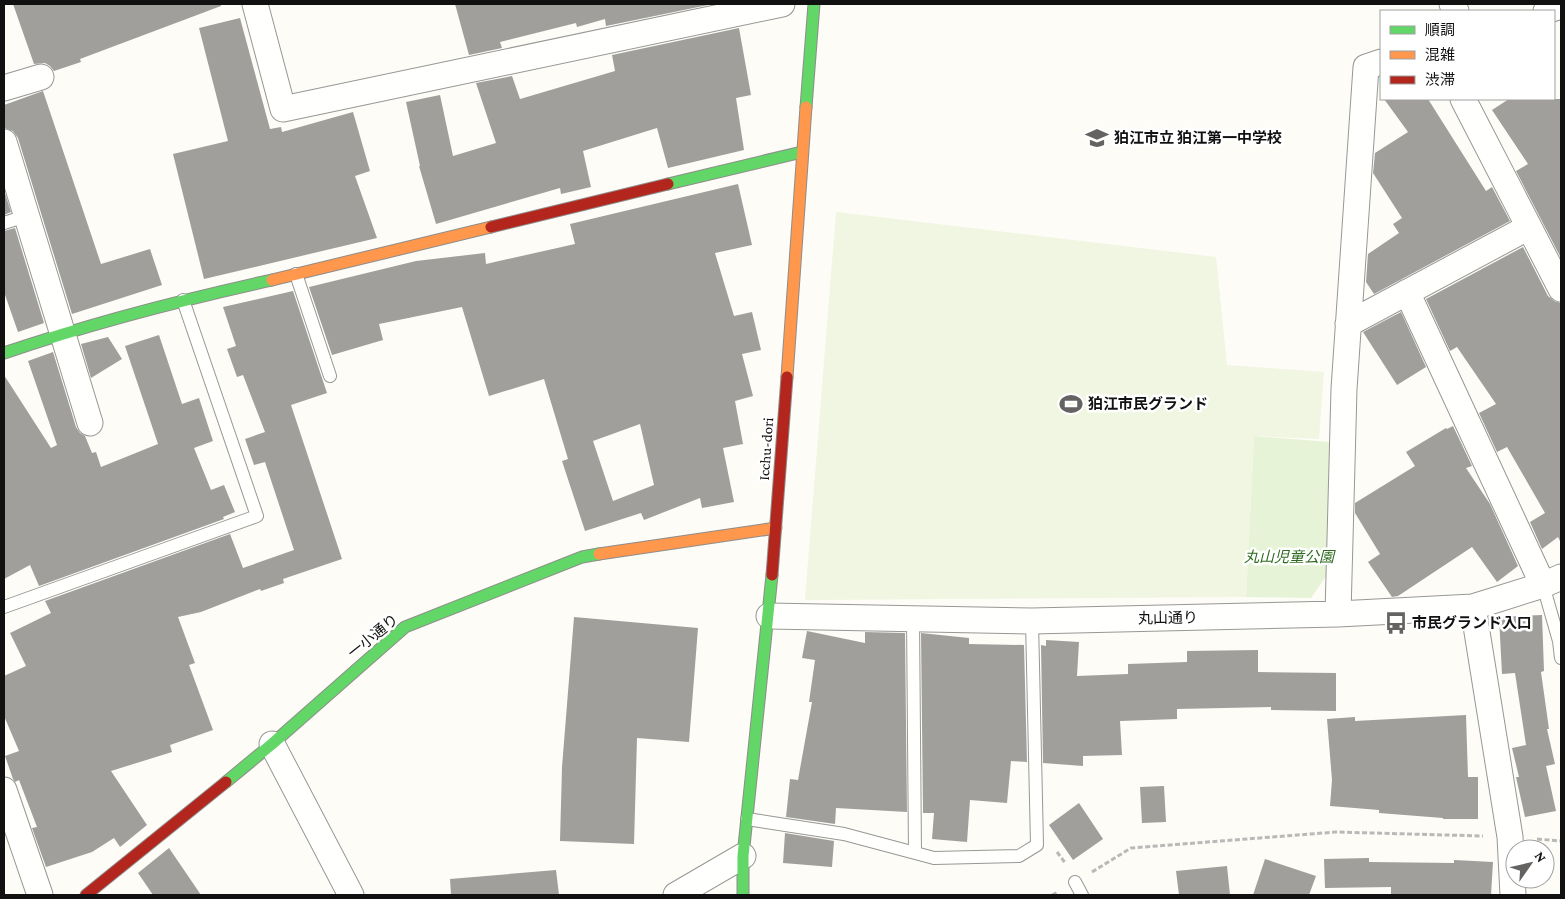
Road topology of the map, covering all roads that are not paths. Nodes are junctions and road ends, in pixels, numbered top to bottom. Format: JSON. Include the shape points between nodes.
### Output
{"nodes":[{"id":1,"x":255,"y":4,"type":"edge"},
{"id":2,"x":782,"y":4,"type":"edge"},
{"id":3,"x":814,"y":4,"type":"edge"},
{"id":4,"x":1561,"y":6,"type":"edge"},
{"id":5,"x":1549,"y":10,"type":"edge"},
{"id":6,"x":1380,"y":62,"type":"edge"},
{"id":7,"x":41,"y":77,"type":"dead end"},
{"id":8,"x":4,"y":88,"type":"edge"},
{"id":9,"x":1464,"y":100,"type":"edge"},
{"id":10,"x":4,"y":142,"type":"edge"},
{"id":11,"x":802,"y":152,"type":"junction"},
{"id":12,"x":15,"y":219,"type":"edge"},
{"id":13,"x":1530,"y":227,"type":"junction"},
{"id":14,"x":296,"y":274,"type":"junction"},
{"id":15,"x":1561,"y":289,"type":"edge"},
{"id":16,"x":1407,"y":292,"type":"junction"},
{"id":17,"x":183,"y":300,"type":"junction"},
{"id":18,"x":1348,"y":324,"type":"junction"},
{"id":19,"x":62,"y":333,"type":"junction"},
{"id":20,"x":4,"y":353,"type":"edge"},
{"id":21,"x":330,"y":376,"type":"dead end"},
{"id":22,"x":90,"y":423,"type":"dead end"},
{"id":23,"x":776,"y":528,"type":"junction"},
{"id":24,"x":1552,"y":581,"type":"edge"},
{"id":25,"x":4,"y":607,"type":"edge"},
{"id":26,"x":1473,"y":607,"type":"junction"},
{"id":27,"x":1338,"y":614,"type":"junction"},
{"id":28,"x":769,"y":616,"type":"junction"},
{"id":29,"x":913,"y":618,"type":"junction"},
{"id":30,"x":1032,"y":621,"type":"junction"},
{"id":31,"x":1560,"y":641,"type":"edge"},
{"id":32,"x":1561,"y":658,"type":"edge"},
{"id":33,"x":272,"y":744,"type":"junction"},
{"id":34,"x":4,"y":790,"type":"edge"},
{"id":35,"x":747,"y":819,"type":"junction"},
{"id":36,"x":916,"y":853,"type":"junction"},
{"id":37,"x":743,"y":856,"type":"junction"},
{"id":38,"x":1075,"y":882,"type":"road end"},
{"id":39,"x":40,"y":895,"type":"edge"},
{"id":40,"x":86,"y":895,"type":"edge"},
{"id":41,"x":351,"y":895,"type":"edge"},
{"id":42,"x":676,"y":895,"type":"edge"},
{"id":43,"x":743,"y":895,"type":"edge"},
{"id":44,"x":1082,"y":895,"type":"edge"},
{"id":45,"x":1513,"y":895,"type":"edge"}],
"edges":[{"from":1,"to":2,"type":"street","via":[[283,109]]},
{"from":3,"to":11,"type":"street","name":"Icchu-dori"},
{"from":4,"to":5,"type":"street"},
{"from":6,"to":18,"type":"street","via":[[1366,67]]},
{"from":7,"to":8,"type":"street"},
{"from":9,"to":13,"type":"street"},
{"from":10,"to":12,"type":"street"},
{"from":11,"to":14,"type":"street"},
{"from":11,"to":23,"type":"street","name":"Icchu-dori"},
{"from":12,"to":19,"type":"street"},
{"from":13,"to":15,"type":"street"},
{"from":13,"to":16,"type":"street"},
{"from":14,"to":17,"type":"street"},
{"from":14,"to":21,"type":"lane"},
{"from":16,"to":18,"type":"street"},
{"from":16,"to":24,"type":"street"},
{"from":17,"to":19,"type":"street"},
{"from":17,"to":25,"type":"lane","via":[[257,516]]},
{"from":18,"to":27,"type":"street"},
{"from":19,"to":20,"type":"street"},
{"from":19,"to":22,"type":"street"},
{"from":23,"to":28,"type":"street","name":"Icchu-dori"},
{"from":23,"to":33,"type":"street","name":"一小通り","via":[[582,557],[405,627]]},
{"from":24,"to":26,"type":"street","name":"丸山通り"},
{"from":24,"to":31,"type":"lane"},
{"from":26,"to":27,"type":"street","name":"丸山通り"},
{"from":26,"to":45,"type":"street","via":[[1510,837]]},
{"from":27,"to":30,"type":"street","name":"丸山通り"},
{"from":28,"to":29,"type":"street","name":"丸山通り"},
{"from":28,"to":35,"type":"street","name":"Icchu-dori"},
{"from":29,"to":30,"type":"street","name":"丸山通り"},
{"from":29,"to":36,"type":"lane"},
{"from":30,"to":36,"type":"lane","via":[[1037,845],[1019,856],[934,858]]},
{"from":31,"to":32,"type":"lane"},
{"from":33,"to":40,"type":"street","name":"一小通り"},
{"from":33,"to":41,"type":"street"},
{"from":34,"to":39,"type":"street"},
{"from":35,"to":36,"type":"lane","via":[[844,834]]},
{"from":35,"to":37,"type":"street","name":"Icchu-dori"},
{"from":37,"to":42,"type":"street"},
{"from":37,"to":43,"type":"street","name":"Icchu-dori"},
{"from":38,"to":44,"type":"lane"}]}
